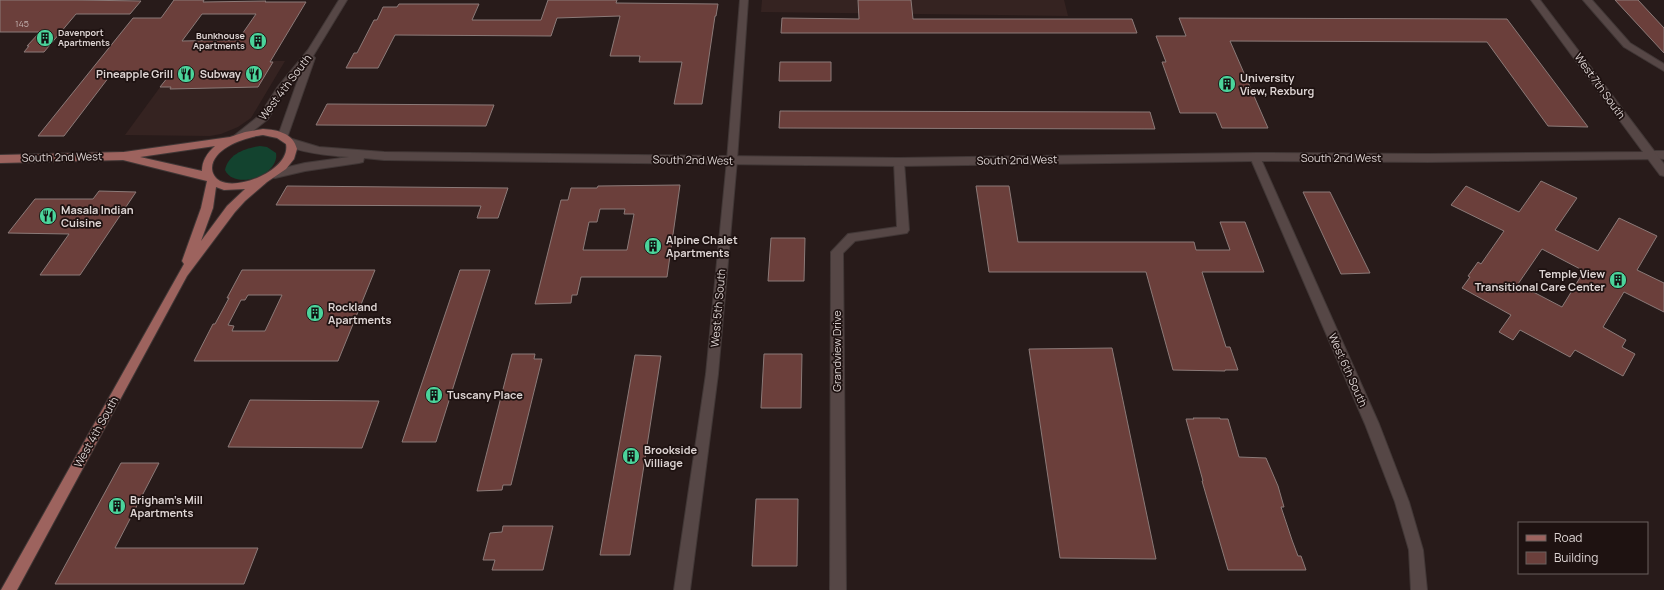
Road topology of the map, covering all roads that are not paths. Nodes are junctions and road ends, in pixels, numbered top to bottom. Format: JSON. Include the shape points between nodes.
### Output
{"nodes":[{"id":1,"x":343,"y":0,"type":"edge"},
{"id":2,"x":744,"y":0,"type":"edge"},
{"id":3,"x":1536,"y":0,"type":"edge"},
{"id":4,"x":1588,"y":0,"type":"edge"},
{"id":5,"x":312,"y":51,"type":"junction"},
{"id":6,"x":1664,"y":68,"type":"edge"},
{"id":7,"x":236,"y":139,"type":"junction"},
{"id":8,"x":286,"y":139,"type":"junction"},
{"id":9,"x":1651,"y":155,"type":"junction"},
{"id":10,"x":1664,"y":155,"type":"edge"},
{"id":11,"x":124,"y":156,"type":"junction"},
{"id":12,"x":384,"y":156,"type":"junction"},
{"id":13,"x":1255,"y":157,"type":"junction"},
{"id":14,"x":0,"y":158,"type":"edge"},
{"id":15,"x":732,"y":160,"type":"junction"},
{"id":16,"x":899,"y":162,"type":"junction"},
{"id":17,"x":1664,"y":172,"type":"edge"},
{"id":18,"x":275,"y":174,"type":"junction"},
{"id":19,"x":211,"y":179,"type":"junction"},
{"id":20,"x":264,"y":180,"type":"junction"},
{"id":21,"x":184,"y":273,"type":"junction"},
{"id":22,"x":9,"y":590,"type":"edge"},
{"id":23,"x":682,"y":590,"type":"edge"},
{"id":24,"x":838,"y":590,"type":"edge"},
{"id":25,"x":1419,"y":590,"type":"edge"}],
"edges":[{"from":1,"to":5,"type":"street","name":"West 4th South"},
{"from":2,"to":15,"type":"street","name":"West 5th South"},
{"from":3,"to":9,"type":"street","name":"West 7th South"},
{"from":4,"to":6,"type":"street","via":[[1627,45]]},
{"from":5,"to":7,"type":"street","name":"West 4th South","via":[[280,90],[264,117]]},
{"from":5,"to":8,"type":"street","name":"West 4th South"},
{"from":7,"to":8,"type":"main road","via":[[263,132],[274,133]]},
{"from":7,"to":11,"type":"main road","name":"South 2nd West"},
{"from":7,"to":19,"type":"main road","via":[[223,146],[210,159],[207,172]]},
{"from":8,"to":12,"type":"street","name":"South 2nd West","via":[[319,151]]},
{"from":8,"to":18,"type":"main road","via":[[292,149],[290,157]]},
{"from":9,"to":10,"type":"street","name":"South 2nd West"},
{"from":9,"to":13,"type":"street","name":"South 2nd West"},
{"from":9,"to":17,"type":"street","name":"West 7th South"},
{"from":11,"to":14,"type":"main road","name":"South 2nd West"},
{"from":11,"to":19,"type":"main road","name":"South 2nd West","via":[[152,164],[181,168]]},
{"from":12,"to":15,"type":"street","name":"South 2nd West"},
{"from":12,"to":18,"type":"street","name":"South 2nd West","via":[[305,167]]},
{"from":13,"to":16,"type":"street","name":"South 2nd West"},
{"from":13,"to":25,"type":"street","name":"West 6th South","via":[[1372,424],[1402,502],[1416,550]]},
{"from":15,"to":16,"type":"street","name":"South 2nd West"},
{"from":15,"to":23,"type":"street","name":"West 5th South","via":[[712,374]]},
{"from":16,"to":24,"type":"street","name":"Grandview Drive","via":[[903,230],[852,237],[837,252]]},
{"from":18,"to":20,"type":"main road"},
{"from":19,"to":20,"type":"main road","via":[[229,186]]},
{"from":19,"to":21,"type":"main road","name":"West 4th South","via":[[207,208]]},
{"from":20,"to":21,"type":"main road","name":"West 4th South","via":[[241,198]]},
{"from":21,"to":22,"type":"main road","name":"West 4th South"}]}
